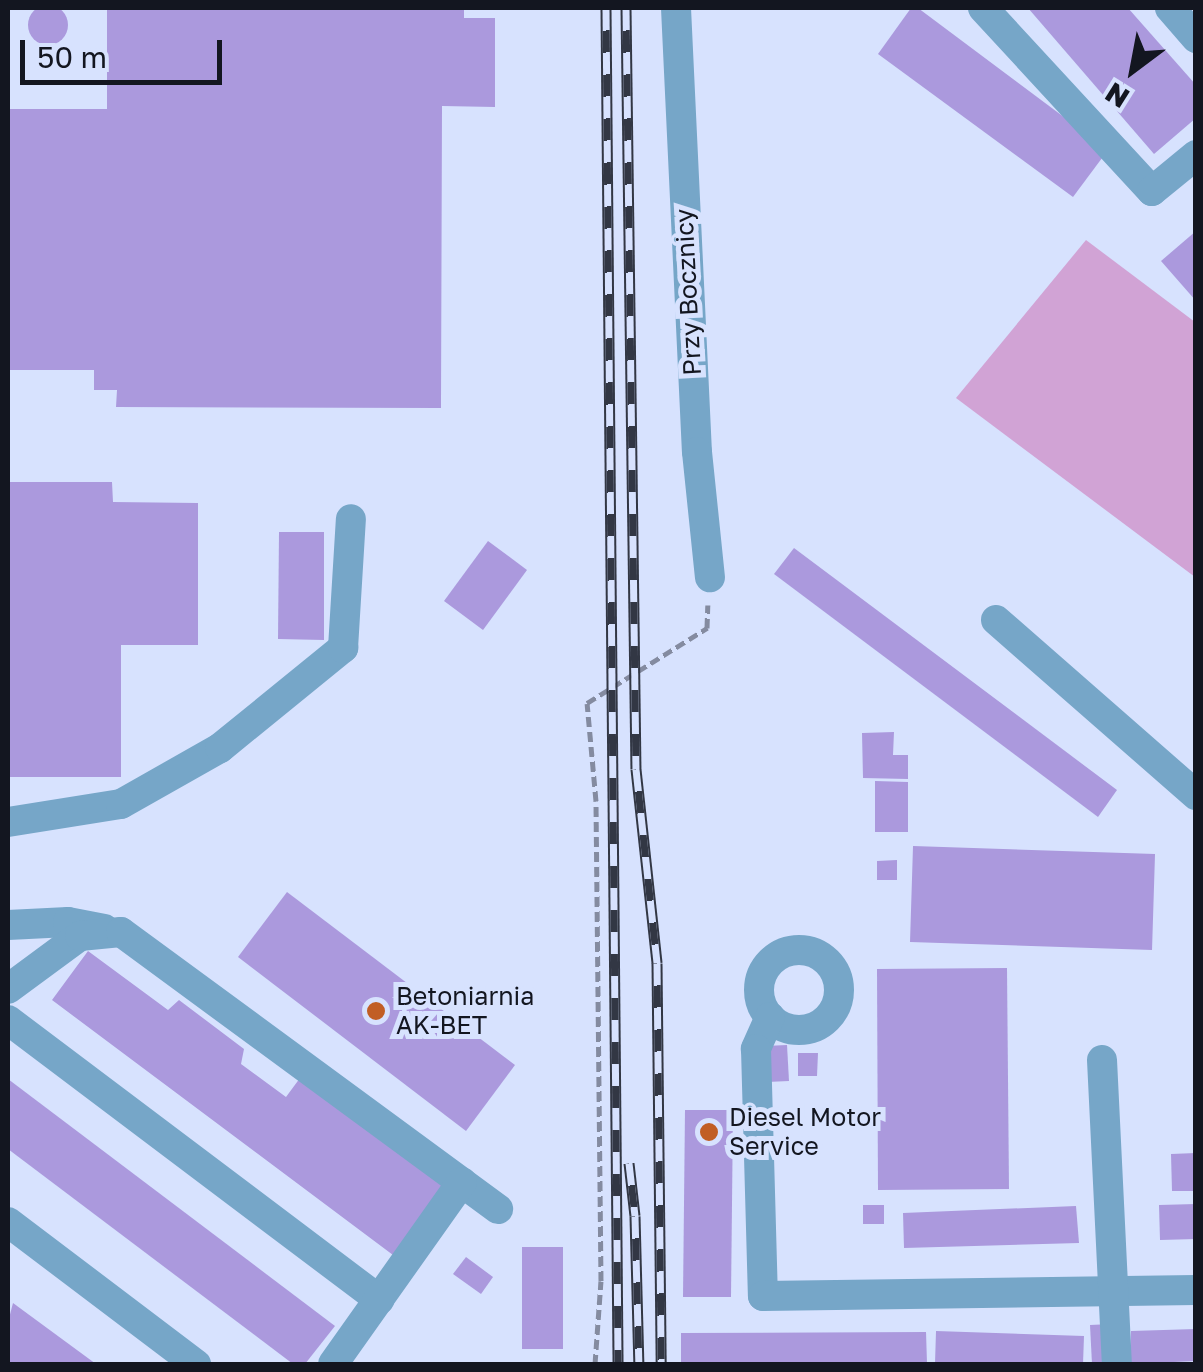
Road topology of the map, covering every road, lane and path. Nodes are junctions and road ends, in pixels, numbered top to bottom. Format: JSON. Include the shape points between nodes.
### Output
{"nodes":[{"id":1,"x":676,"y":8,"type":"edge"},
{"id":2,"x":983,"y":8,"type":"edge"},
{"id":3,"x":1170,"y":8,"type":"edge"},
{"id":4,"x":1196,"y":38,"type":"edge"},
{"id":5,"x":1196,"y":155,"type":"edge"},
{"id":6,"x":351,"y":519,"type":"dead end"},
{"id":7,"x":710,"y":577,"type":"joint"},
{"id":8,"x":996,"y":620,"type":"dead end"},
{"id":9,"x":1196,"y":795,"type":"edge"},
{"id":10,"x":8,"y":822,"type":"edge"},
{"id":11,"x":8,"y":925,"type":"edge"},
{"id":12,"x":122,"y":932,"type":"junction"},
{"id":13,"x":8,"y":989,"type":"edge"},
{"id":14,"x":770,"y":1018,"type":"dead end"},
{"id":15,"x":8,"y":1020,"type":"edge"},
{"id":16,"x":1102,"y":1060,"type":"dead end"},
{"id":17,"x":462,"y":1182,"type":"junction"},
{"id":18,"x":498,"y":1210,"type":"dead end"},
{"id":19,"x":8,"y":1222,"type":"edge"},
{"id":20,"x":1196,"y":1290,"type":"edge"},
{"id":21,"x":1114,"y":1291,"type":"junction"},
{"id":22,"x":379,"y":1300,"type":"junction"},
{"id":23,"x":196,"y":1364,"type":"edge"},
{"id":24,"x":333,"y":1364,"type":"edge"},
{"id":25,"x":595,"y":1364,"type":"edge"},
{"id":26,"x":1117,"y":1364,"type":"edge"}],
"edges":[{"from":1,"to":7,"type":"street","name":"Przy Bocznicy","via":[[696,433]]},
{"from":2,"to":5,"type":"street","via":[[1152,191]]},
{"from":3,"to":4,"type":"street"},
{"from":6,"to":10,"type":"street","via":[[343,648],[220,748],[121,804]]},
{"from":7,"to":25,"type":"path","via":[[707,628],[587,703],[597,858],[601,1281]]},
{"from":8,"to":9,"type":"street"},
{"from":11,"to":12,"type":"street","via":[[68,922]]},
{"from":12,"to":13,"type":"street","via":[[80,936]]},
{"from":12,"to":17,"type":"street"},
{"from":14,"to":21,"type":"street","via":[[756,1048],[763,1296]]},
{"from":15,"to":22,"type":"street"},
{"from":16,"to":21,"type":"street"},
{"from":17,"to":18,"type":"street"},
{"from":17,"to":22,"type":"street"},
{"from":19,"to":23,"type":"street"},
{"from":20,"to":21,"type":"street"},
{"from":21,"to":26,"type":"street"},
{"from":22,"to":24,"type":"street"}]}
